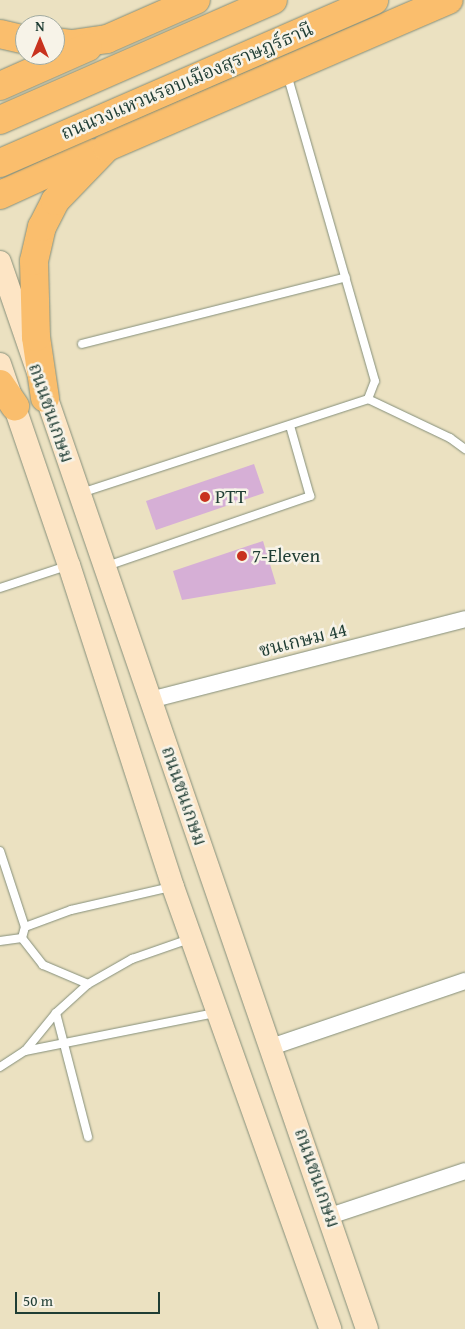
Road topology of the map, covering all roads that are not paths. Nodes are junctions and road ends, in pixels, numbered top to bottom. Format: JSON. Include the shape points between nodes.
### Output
{"nodes":[{"id":1,"x":196,"y":0,"type":"edge"},
{"id":2,"x":272,"y":0,"type":"edge"},
{"id":3,"x":374,"y":0,"type":"edge"},
{"id":4,"x":449,"y":0,"type":"edge"},
{"id":5,"x":0,"y":34,"type":"edge"},
{"id":6,"x":15,"y":38,"type":"edge"},
{"id":7,"x":107,"y":39,"type":"junction"},
{"id":8,"x":65,"y":43,"type":"edge"},
{"id":9,"x":286,"y":72,"type":"junction"},
{"id":10,"x":4,"y":87,"type":"edge"},
{"id":11,"x":0,"y":120,"type":"edge"},
{"id":12,"x":107,"y":146,"type":"junction"},
{"id":13,"x":0,"y":161,"type":"edge"},
{"id":14,"x":52,"y":172,"type":"junction"},
{"id":15,"x":0,"y":195,"type":"edge"},
{"id":16,"x":0,"y":262,"type":"edge"},
{"id":17,"x":346,"y":277,"type":"junction"},
{"id":18,"x":82,"y":344,"type":"dead end"},
{"id":19,"x":0,"y":364,"type":"edge"},
{"id":20,"x":0,"y":384,"type":"edge"},
{"id":21,"x":45,"y":398,"type":"junction"},
{"id":22,"x":368,"y":399,"type":"junction"},
{"id":23,"x":15,"y":406,"type":"junction"},
{"id":24,"x":290,"y":426,"type":"junction"},
{"id":25,"x":465,"y":449,"type":"edge"},
{"id":26,"x":79,"y":493,"type":"junction"},
{"id":27,"x":69,"y":565,"type":"junction"},
{"id":28,"x":104,"y":568,"type":"junction"},
{"id":29,"x":0,"y":588,"type":"edge"},
{"id":30,"x":465,"y":620,"type":"edge"},
{"id":31,"x":150,"y":700,"type":"junction"},
{"id":32,"x":0,"y":852,"type":"edge"},
{"id":33,"x":172,"y":887,"type":"junction"},
{"id":34,"x":25,"y":927,"type":"junction"},
{"id":35,"x":22,"y":938,"type":"junction"},
{"id":36,"x":191,"y":939,"type":"junction"},
{"id":37,"x":0,"y":941,"type":"edge"},
{"id":38,"x":465,"y":980,"type":"edge"},
{"id":39,"x":88,"y":984,"type":"junction"},
{"id":40,"x":56,"y":1013,"type":"junction"},
{"id":41,"x":218,"y":1013,"type":"junction"},
{"id":42,"x":64,"y":1043,"type":"junction"},
{"id":43,"x":271,"y":1047,"type":"junction"},
{"id":44,"x":25,"y":1051,"type":"junction"},
{"id":45,"x":0,"y":1066,"type":"edge"},
{"id":46,"x":88,"y":1137,"type":"dead end"},
{"id":47,"x":465,"y":1171,"type":"edge"},
{"id":48,"x":330,"y":1216,"type":"junction"},
{"id":49,"x":330,"y":1329,"type":"edge"},
{"id":50,"x":368,"y":1329,"type":"edge"}],
"edges":[{"from":1,"to":7,"type":"highway"},
{"from":2,"to":11,"type":"highway","name":"ถนนวงแหวนรอบเมืองสุราษฎร์ธานี"},
{"from":3,"to":13,"type":"highway","name":"ถนนวงแหวนรอบเมืองสุราษฎร์ธานี","bridge":true},
{"from":4,"to":9,"type":"highway"},
{"from":5,"to":6,"type":"highway"},
{"from":7,"to":8,"type":"highway"},
{"from":7,"to":10,"type":"highway"},
{"from":9,"to":12,"type":"highway"},
{"from":9,"to":17,"type":"lane"},
{"from":12,"to":14,"type":"highway"},
{"from":12,"to":21,"type":"highway","via":[[55,201],[42,227],[34,261],[36,337]]},
{"from":13,"to":14,"type":"highway","via":[[6,168]]},
{"from":14,"to":15,"type":"highway"},
{"from":16,"to":21,"type":"main road","name":"ถนนชนเกษม"},
{"from":17,"to":18,"type":"lane"},
{"from":17,"to":22,"type":"lane","via":[[375,381]]},
{"from":19,"to":23,"type":"main road","name":"ถนนชนเกษม"},
{"from":20,"to":23,"type":"highway"},
{"from":21,"to":26,"type":"main road","name":"ถนนชนเกษม"},
{"from":22,"to":24,"type":"lane"},
{"from":22,"to":25,"type":"lane","via":[[450,438]]},
{"from":23,"to":27,"type":"main road","name":"ถนนชนเกษม"},
{"from":24,"to":26,"type":"lane"},
{"from":24,"to":28,"type":"lane","via":[[310,496]]},
{"from":26,"to":28,"type":"main road","name":"ถนนชนเกษม"},
{"from":27,"to":29,"type":"lane"},
{"from":27,"to":33,"type":"main road","name":"ถนนชนเกษม"},
{"from":28,"to":31,"type":"main road","name":"ถนนชนเกษม"},
{"from":30,"to":31,"type":"street","name":"ชนเกษม 44"},
{"from":31,"to":43,"type":"main road","name":"ถนนชนเกษม"},
{"from":32,"to":34,"type":"lane"},
{"from":33,"to":34,"type":"lane","via":[[71,910]]},
{"from":33,"to":36,"type":"main road","name":"ถนนชนเกษม"},
{"from":34,"to":35,"type":"lane"},
{"from":35,"to":37,"type":"lane"},
{"from":35,"to":39,"type":"lane","via":[[42,965]]},
{"from":36,"to":39,"type":"lane","via":[[132,960]]},
{"from":36,"to":41,"type":"main road","name":"ถนนชนเกษม"},
{"from":38,"to":43,"type":"street"},
{"from":39,"to":40,"type":"lane"},
{"from":40,"to":42,"type":"lane"},
{"from":40,"to":44,"type":"lane"},
{"from":41,"to":42,"type":"lane"},
{"from":41,"to":49,"type":"main road","name":"ถนนชนเกษม"},
{"from":42,"to":44,"type":"lane"},
{"from":42,"to":46,"type":"lane"},
{"from":43,"to":48,"type":"main road","name":"ถนนชนเกษม"},
{"from":44,"to":45,"type":"lane"},
{"from":47,"to":48,"type":"street"},
{"from":48,"to":50,"type":"main road","name":"ถนนชนเกษม"}]}
